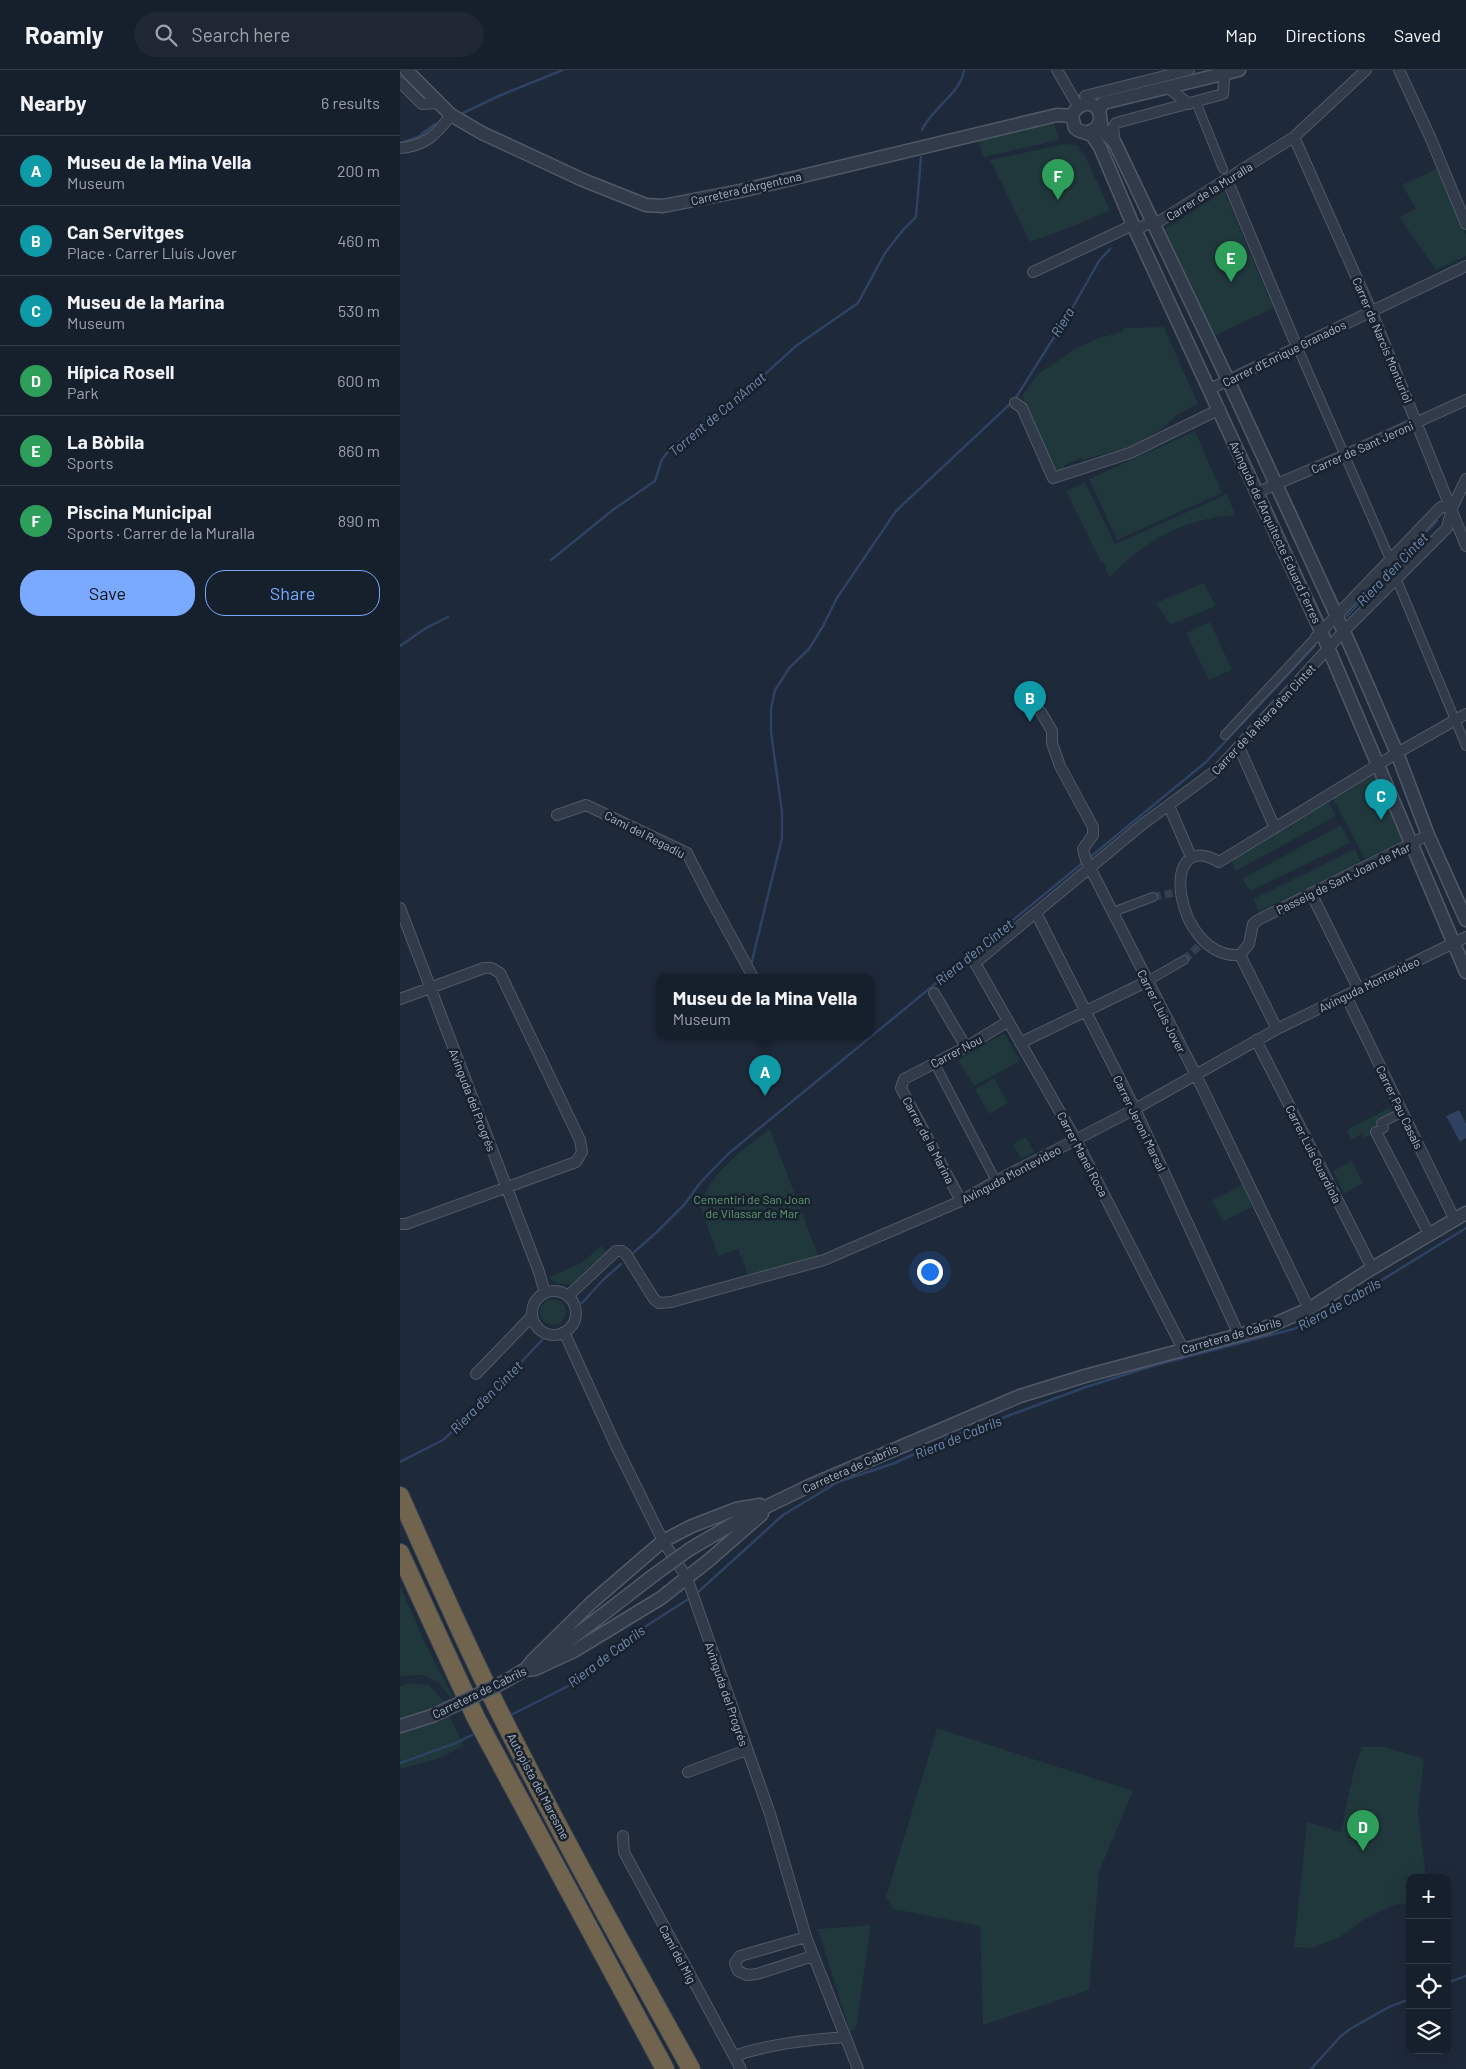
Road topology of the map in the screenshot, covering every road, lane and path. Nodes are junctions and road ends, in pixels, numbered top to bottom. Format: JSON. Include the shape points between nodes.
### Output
{"nodes":[{"id":1,"x":406,"y":70,"type":"edge"},
{"id":2,"x":1057,"y":70,"type":"edge"},
{"id":3,"x":1189,"y":70,"type":"edge"},
{"id":4,"x":1239,"y":70,"type":"edge"},
{"id":5,"x":1366,"y":70,"type":"edge"},
{"id":6,"x":1399,"y":70,"type":"edge"},
{"id":7,"x":1220,"y":72,"type":"edge"},
{"id":8,"x":400,"y":82,"type":"edge"},
{"id":9,"x":1167,"y":87,"type":"junction"},
{"id":10,"x":438,"y":103,"type":"junction"},
{"id":11,"x":1192,"y":103,"type":"junction"},
{"id":12,"x":1078,"y":106,"type":"junction"},
{"id":13,"x":451,"y":115,"type":"junction"},
{"id":14,"x":1100,"y":115,"type":"junction"},
{"id":15,"x":1083,"y":132,"type":"junction"},
{"id":16,"x":1294,"y":137,"type":"junction"},
{"id":17,"x":1115,"y":143,"type":"junction"},
{"id":18,"x":400,"y":148,"type":"edge"},
{"id":19,"x":1223,"y":169,"type":"dead end"},
{"id":20,"x":1230,"y":187,"type":"dead end"},
{"id":21,"x":1155,"y":224,"type":"junction"},
{"id":22,"x":1466,"y":224,"type":"edge"},
{"id":23,"x":1133,"y":225,"type":"junction"},
{"id":24,"x":1466,"y":266,"type":"edge"},
{"id":25,"x":1032,"y":272,"type":"dead end"},
{"id":26,"x":1371,"y":310,"type":"junction"},
{"id":27,"x":1294,"y":340,"type":"dead end"},
{"id":28,"x":1300,"y":353,"type":"dead end"},
{"id":29,"x":1228,"y":380,"type":"junction"},
{"id":30,"x":1210,"y":389,"type":"junction"},
{"id":31,"x":1466,"y":400,"type":"edge"},
{"id":32,"x":1016,"y":403,"type":"dead end"},
{"id":33,"x":1220,"y":409,"type":"junction"},
{"id":34,"x":1417,"y":422,"type":"junction"},
{"id":35,"x":1345,"y":455,"type":"junction"},
{"id":36,"x":1466,"y":479,"type":"edge"},
{"id":37,"x":1276,"y":485,"type":"junction"},
{"id":38,"x":1258,"y":492,"type":"junction"},
{"id":39,"x":1451,"y":507,"type":"junction"},
{"id":40,"x":1466,"y":546,"type":"edge"},
{"id":41,"x":1390,"y":559,"type":"junction"},
{"id":42,"x":1396,"y":578,"type":"junction"},
{"id":43,"x":1335,"y":616,"type":"junction"},
{"id":44,"x":1343,"y":632,"type":"junction"},
{"id":45,"x":1319,"y":634,"type":"junction"},
{"id":46,"x":1329,"y":649,"type":"junction"},
{"id":47,"x":1041,"y":712,"type":"dead end"},
{"id":48,"x":1466,"y":714,"type":"edge"},
{"id":49,"x":1455,"y":720,"type":"junction"},
{"id":50,"x":1225,"y":735,"type":"dead end"},
{"id":51,"x":1466,"y":746,"type":"edge"},
{"id":52,"x":1239,"y":747,"type":"junction"},
{"id":53,"x":1397,"y":753,"type":"junction"},
{"id":54,"x":1378,"y":764,"type":"junction"},
{"id":55,"x":1169,"y":806,"type":"junction"},
{"id":56,"x":557,"y":815,"type":"dead end"},
{"id":57,"x":1275,"y":828,"type":"junction"},
{"id":58,"x":1428,"y":836,"type":"junction"},
{"id":59,"x":1413,"y":844,"type":"junction"},
{"id":60,"x":1190,"y":857,"type":"junction"},
{"id":61,"x":1090,"y":868,"type":"junction"},
{"id":62,"x":1311,"y":893,"type":"junction"},
{"id":63,"x":1153,"y":897,"type":"tunnel mouth"},
{"id":64,"x":400,"y":908,"type":"edge"},
{"id":65,"x":1113,"y":912,"type":"junction"},
{"id":66,"x":1036,"y":913,"type":"junction"},
{"id":67,"x":1466,"y":920,"type":"edge"},
{"id":68,"x":1466,"y":937,"type":"edge"},
{"id":69,"x":1453,"y":943,"type":"junction"},
{"id":70,"x":1240,"y":955,"type":"junction"},
{"id":71,"x":1184,"y":960,"type":"tunnel mouth"},
{"id":72,"x":975,"y":964,"type":"joint"},
{"id":73,"x":1466,"y":972,"type":"edge"},
{"id":74,"x":751,"y":974,"type":"edge"},
{"id":75,"x":1146,"y":982,"type":"junction"},
{"id":76,"x":431,"y":988,"type":"junction"},
{"id":77,"x":1359,"y":990,"type":"junction"},
{"id":78,"x":934,"y":993,"type":"dead end"},
{"id":79,"x":1346,"y":996,"type":"junction"},
{"id":80,"x":400,"y":999,"type":"edge"},
{"id":81,"x":1084,"y":1011,"type":"junction"},
{"id":82,"x":1007,"y":1022,"type":"junction"},
{"id":83,"x":1277,"y":1029,"type":"junction"},
{"id":84,"x":1256,"y":1040,"type":"junction"},
{"id":85,"x":1020,"y":1043,"type":"junction"},
{"id":86,"x":966,"y":1047,"type":"junction"},
{"id":87,"x":934,"y":1062,"type":"junction"},
{"id":88,"x":1195,"y":1074,"type":"junction"},
{"id":89,"x":904,"y":1078,"type":"joint"},
{"id":90,"x":1135,"y":1109,"type":"junction"},
{"id":91,"x":1403,"y":1112,"type":"junction"},
{"id":92,"x":1376,"y":1132,"type":"joint"},
{"id":93,"x":1076,"y":1140,"type":"junction"},
{"id":94,"x":996,"y":1181,"type":"junction"},
{"id":95,"x":506,"y":1187,"type":"junction"},
{"id":96,"x":962,"y":1202,"type":"junction"},
{"id":97,"x":1460,"y":1215,"type":"edge"},
{"id":98,"x":400,"y":1224,"type":"edge"},
{"id":99,"x":1429,"y":1234,"type":"junction"},
{"id":100,"x":1371,"y":1269,"type":"junction"},
{"id":101,"x":545,"y":1293,"type":"junction"},
{"id":102,"x":568,"y":1296,"type":"junction"},
{"id":103,"x":1309,"y":1309,"type":"junction"},
{"id":104,"x":532,"y":1316,"type":"junction"},
{"id":105,"x":564,"y":1332,"type":"junction"},
{"id":106,"x":1239,"y":1335,"type":"junction"},
{"id":107,"x":1183,"y":1349,"type":"junction"},
{"id":108,"x":476,"y":1374,"type":"dead end"},
{"id":109,"x":400,"y":1496,"type":"edge"},
{"id":110,"x":775,"y":1502,"type":"junction"},
{"id":111,"x":663,"y":1541,"type":"junction"},
{"id":112,"x":400,"y":1553,"type":"edge"},
{"id":113,"x":689,"y":1584,"type":"junction"},
{"id":114,"x":525,"y":1670,"type":"junction"},
{"id":115,"x":400,"y":1726,"type":"edge"},
{"id":116,"x":746,"y":1750,"type":"junction"},
{"id":117,"x":688,"y":1772,"type":"dead end"},
{"id":118,"x":623,"y":1836,"type":"dead end"},
{"id":119,"x":806,"y":1937,"type":"junction"},
{"id":120,"x":813,"y":1956,"type":"junction"},
{"id":121,"x":844,"y":2037,"type":"junction"},
{"id":122,"x":734,"y":2056,"type":"junction"},
{"id":123,"x":664,"y":2069,"type":"edge"},
{"id":124,"x":691,"y":2069,"type":"edge"},
{"id":125,"x":740,"y":2069,"type":"edge"},
{"id":126,"x":858,"y":2069,"type":"edge"}],
"edges":[{"from":1,"to":10,"type":"street","name":"Carretera d'Argentona"},
{"from":2,"to":12,"type":"street"},
{"from":3,"to":12,"type":"street"},
{"from":4,"to":7,"type":"street"},
{"from":5,"to":16,"type":"street","name":"Carrer de la Muralla"},
{"from":6,"to":22,"type":"street"},
{"from":7,"to":9,"type":"street"},
{"from":7,"to":11,"type":"street","via":[[1224,82],[1223,94]]},
{"from":8,"to":10,"type":"street","name":"Carretera d'Argentona","via":[[422,104]]},
{"from":9,"to":11,"type":"street"},
{"from":9,"to":14,"type":"street","via":[[1103,103]]},
{"from":10,"to":13,"type":"street","name":"Carretera d'Argentona"},
{"from":11,"to":17,"type":"street","via":[[1116,123],[1113,128]]},
{"from":11,"to":19,"type":"street"},
{"from":12,"to":13,"type":"street","name":"Carretera d'Argentona","via":[[1056,115],[740,191],[662,206],[646,205],[583,180]]},
{"from":12,"to":14,"type":"street","via":[[1089,104]]},
{"from":12,"to":15,"type":"street","via":[[1075,128]]},
{"from":13,"to":18,"type":"street","via":[[436,136],[413,147]]},
{"from":14,"to":15,"type":"street","via":[[1095,130]]},
{"from":14,"to":17,"type":"street","name":"Avinguda de l'Arquitecte Eduard Ferres","via":[[1102,130]]},
{"from":15,"to":23,"type":"street","name":"Avinguda de l'Arquitecte Eduard Ferres","via":[[1092,135],[1100,147]]},
{"from":16,"to":21,"type":"street","name":"Carrer de la Muralla"},
{"from":16,"to":26,"type":"street","name":"Carrer de Narcís Monturiol"},
{"from":17,"to":21,"type":"street","name":"Avinguda de l'Arquitecte Eduard Ferres"},
{"from":20,"to":27,"type":"street"},
{"from":21,"to":23,"type":"street","name":"Carrer de la Muralla","via":[[1139,228]]},
{"from":21,"to":29,"type":"street","name":"Avinguda de l'Arquitecte Eduard Ferres"},
{"from":23,"to":25,"type":"street","name":"Carrer de la Muralla"},
{"from":23,"to":30,"type":"street","name":"Avinguda de l'Arquitecte Eduard Ferres"},
{"from":24,"to":26,"type":"street","name":"Carrer d'Enrique Granados"},
{"from":26,"to":29,"type":"street","name":"Carrer d'Enrique Granados"},
{"from":26,"to":34,"type":"street","name":"Carrer de Narcís Monturiol"},
{"from":28,"to":35,"type":"street"},
{"from":29,"to":30,"type":"street","name":"Carrer d'Enrique Granados"},
{"from":29,"to":37,"type":"street","name":"Avinguda de l'Arquitecte Eduard Ferres"},
{"from":30,"to":33,"type":"street","name":"Avinguda de l'Arquitecte Eduard Ferres"},
{"from":31,"to":34,"type":"street","name":"Carrer de Sant Jeroni"},
{"from":32,"to":33,"type":"street","via":[[1022,408],[1053,478],[1130,453]]},
{"from":33,"to":38,"type":"street","name":"Avinguda de l'Arquitecte Eduard Ferres"},
{"from":34,"to":35,"type":"street","name":"Carrer de Sant Jeroni"},
{"from":34,"to":39,"type":"street","name":"Carrer de Narcís Monturiol"},
{"from":35,"to":37,"type":"street","name":"Carrer de Sant Jeroni"},
{"from":35,"to":41,"type":"street"},
{"from":36,"to":39,"type":"street","name":"Carrer de la Riera d'en Cintet"},
{"from":37,"to":38,"type":"street","name":"Carrer de Sant Jeroni"},
{"from":37,"to":43,"type":"street","name":"Avinguda de l'Arquitecte Eduard Ferres"},
{"from":38,"to":45,"type":"street","name":"Avinguda de l'Arquitecte Eduard Ferres"},
{"from":39,"to":40,"type":"street","name":"Carrer de Narcís Monturiol"},
{"from":39,"to":41,"type":"street","name":"Carrer de la Riera d'en Cintet","via":[[1440,508]]},
{"from":39,"to":42,"type":"street","name":"Carrer de la Riera d'en Cintet","via":[[1447,528]]},
{"from":41,"to":43,"type":"street","name":"Carrer de la Riera d'en Cintet"},
{"from":42,"to":44,"type":"street","name":"Carrer de la Riera d'en Cintet"},
{"from":42,"to":49,"type":"street"},
{"from":43,"to":44,"type":"street","name":"Avinguda de l'Arquitecte Eduard Ferres"},
{"from":43,"to":45,"type":"street","name":"Carrer de la Riera d'en Cintet"},
{"from":44,"to":46,"type":"street","name":"Carrer de la Riera d'en Cintet"},
{"from":44,"to":53,"type":"street","name":"Avinguda de l'Arquitecte Eduard Ferres"},
{"from":45,"to":46,"type":"street","name":"Avinguda de l'Arquitecte Eduard Ferres"},
{"from":45,"to":50,"type":"street","name":"Carrer de la Riera d'en Cintet"},
{"from":46,"to":52,"type":"street","name":"Carrer de la Riera d'en Cintet"},
{"from":46,"to":54,"type":"street","name":"Avinguda de l'Arquitecte Eduard Ferres"},
{"from":47,"to":61,"type":"street","name":"Carrer Lluís Jover","via":[[1052,731],[1052,743],[1060,766],[1093,827],[1093,836],[1083,849]]},
{"from":48,"to":49,"type":"street"},
{"from":49,"to":51,"type":"street"},
{"from":49,"to":53,"type":"street"},
{"from":52,"to":55,"type":"street","name":"Carrer de la Riera d'en Cintet","via":[[1219,768]]},
{"from":52,"to":57,"type":"street"},
{"from":53,"to":54,"type":"street"},
{"from":53,"to":58,"type":"street","name":"Avinguda de l'Arquitecte Eduard Ferres"},
{"from":54,"to":57,"type":"street"},
{"from":54,"to":59,"type":"street","name":"Avinguda de l'Arquitecte Eduard Ferres"},
{"from":55,"to":60,"type":"street"},
{"from":55,"to":61,"type":"street","name":"Carrer de la Riera d'en Cintet"},
{"from":56,"to":74,"type":"street","name":"Camí del Regadiu","via":[[586,805],[688,852]]},
{"from":57,"to":60,"type":"street","via":[[1218,862],[1199,855]]},
{"from":58,"to":59,"type":"street","name":"Passeig de Sant Joan de Mar"},
{"from":58,"to":67,"type":"street","name":"Avinguda de l'Arquitecte Eduard Ferres"},
{"from":59,"to":62,"type":"street","name":"Passeig de Sant Joan de Mar"},
{"from":59,"to":69,"type":"street","name":"Avinguda de l'Arquitecte Eduard Ferres"},
{"from":60,"to":70,"type":"street","via":[[1180,876],[1186,915],[1204,941],[1223,953]]},
{"from":61,"to":65,"type":"street","name":"Carrer Lluís Jover"},
{"from":61,"to":66,"type":"street","name":"Carrer de la Riera d'en Cintet"},
{"from":62,"to":70,"type":"street","name":"Passeig de Sant Joan de Mar","via":[[1252,924],[1249,944]]},
{"from":62,"to":77,"type":"street"},
{"from":63,"to":65,"type":"street"},
{"from":64,"to":76,"type":"street","name":"Avinguda del Progrés"},
{"from":65,"to":75,"type":"street","name":"Carrer Lluís Jover"},
{"from":66,"to":72,"type":"street","name":"Carrer de la Riera d'en Cintet"},
{"from":66,"to":81,"type":"street","name":"Carrer Jeroni Marsal"},
{"from":68,"to":69,"type":"street","name":"Avinguda Montevideo"},
{"from":69,"to":73,"type":"street","name":"Avinguda de l'Arquitecte Eduard Ferres"},
{"from":69,"to":77,"type":"street","name":"Avinguda Montevideo"},
{"from":70,"to":83,"type":"street"},
{"from":71,"to":75,"type":"street"},
{"from":72,"to":82,"type":"street","name":"Carrer Manel Roca"},
{"from":75,"to":81,"type":"street"},
{"from":75,"to":88,"type":"street","name":"Carrer Lluís Jover"},
{"from":76,"to":80,"type":"street"},
{"from":76,"to":95,"type":"street","name":"Avinguda del Progrés"},
{"from":76,"to":95,"type":"street","via":[[484,968],[500,973],[580,1140],[582,1152],[576,1162]]},
{"from":77,"to":79,"type":"street","name":"Avinguda Montevideo"},
{"from":78,"to":86,"type":"street"},
{"from":79,"to":83,"type":"street","name":"Avinguda Montevideo"},
{"from":79,"to":91,"type":"street","name":"Carrer Pau Casals"},
{"from":81,"to":85,"type":"street"},
{"from":81,"to":90,"type":"street","name":"Carrer Jeroni Marsal"},
{"from":82,"to":85,"type":"street","name":"Carrer Manel Roca"},
{"from":82,"to":86,"type":"street","name":"Carrer Nou"},
{"from":83,"to":84,"type":"street","name":"Avinguda Montevideo"},
{"from":84,"to":88,"type":"street","name":"Avinguda Montevideo"},
{"from":84,"to":100,"type":"street","name":"Carrer Luís Guardiola"},
{"from":85,"to":93,"type":"street","name":"Carrer Manel Roca"},
{"from":86,"to":87,"type":"street","name":"Carrer Nou"},
{"from":87,"to":89,"type":"street","name":"Carrer Nou"},
{"from":87,"to":94,"type":"street"},
{"from":88,"to":90,"type":"street","name":"Avinguda Montevideo"},
{"from":88,"to":103,"type":"street","name":"Carrer Lluís Jover"},
{"from":89,"to":96,"type":"street","name":"Carrer de la Marina","via":[[901,1088]]},
{"from":90,"to":93,"type":"street","name":"Avinguda Montevideo"},
{"from":90,"to":106,"type":"street","name":"Carrer Jeroni Marsal"},
{"from":91,"to":92,"type":"street","via":[[1382,1123],[1384,1128]]},
{"from":91,"to":97,"type":"street","name":"Carrer Pau Casals"},
{"from":92,"to":99,"type":"street"},
{"from":93,"to":94,"type":"street","name":"Avinguda Montevideo"},
{"from":93,"to":107,"type":"street","name":"Carrer Manel Roca"},
{"from":94,"to":96,"type":"street","name":"Avinguda Montevideo"},
{"from":95,"to":98,"type":"street"},
{"from":95,"to":101,"type":"street","name":"Avinguda del Progrés"},
{"from":96,"to":102,"type":"street","name":"Avinguda Montevideo","via":[[824,1260],[671,1302],[659,1303],[654,1299],[626,1254],[616,1251]]},
{"from":97,"to":99,"type":"street","name":"Carretera de Cabrils"},
{"from":99,"to":100,"type":"street","name":"Carretera de Cabrils"},
{"from":100,"to":103,"type":"street","name":"Carretera de Cabrils"},
{"from":101,"to":102,"type":"street","via":[[558,1291]]},
{"from":101,"to":104,"type":"street","via":[[536,1300]]},
{"from":102,"to":105,"type":"street","via":[[576,1313]]},
{"from":103,"to":106,"type":"street","name":"Carretera de Cabrils"},
{"from":104,"to":105,"type":"street","via":[[536,1326],[544,1332],[555,1335]]},
{"from":104,"to":108,"type":"street"},
{"from":105,"to":111,"type":"street","name":"Avinguda del Progrés"},
{"from":106,"to":107,"type":"street","name":"Carretera de Cabrils"},
{"from":107,"to":110,"type":"street","name":"Carretera de Cabrils","via":[[1020,1396]]},
{"from":109,"to":124,"type":"highway","name":"Autopista del Maresme","via":[[434,1576],[498,1709],[607,1918]]},
{"from":110,"to":111,"type":"street","via":[[736,1509]]},
{"from":110,"to":113,"type":"street"},
{"from":110,"to":114,"type":"street","name":"Carretera de Cabrils","bridge":true,"via":[[690,1549]]},
{"from":111,"to":113,"type":"street","name":"Avinguda del Progrés"},
{"from":111,"to":114,"type":"street","via":[[591,1603]]},
{"from":112,"to":123,"type":"highway","name":"Autopista del Maresme","via":[[476,1718]]},
{"from":113,"to":114,"type":"street","via":[[574,1651],[535,1669]]},
{"from":113,"to":116,"type":"street","name":"Avinguda del Progrés"},
{"from":114,"to":115,"type":"street","name":"Carretera de Cabrils","bridge":true,"via":[[432,1716]]},
{"from":116,"to":117,"type":"street"},
{"from":116,"to":119,"type":"street","name":"Avinguda del Progrés","via":[[770,1814]]},
{"from":118,"to":122,"type":"street","name":"Camí del Mig","via":[[624,1852]]},
{"from":119,"to":120,"type":"street","name":"Avinguda del Progrés"},
{"from":119,"to":120,"type":"street","via":[[740,1956],[735,1963],[738,1971],[747,1975]]},
{"from":120,"to":121,"type":"street","name":"Avinguda del Progrés"},
{"from":121,"to":122,"type":"street","via":[[799,2040]]},
{"from":121,"to":126,"type":"street","name":"Avinguda del Progrés"},
{"from":122,"to":125,"type":"street","name":"Camí del Mig"}]}
